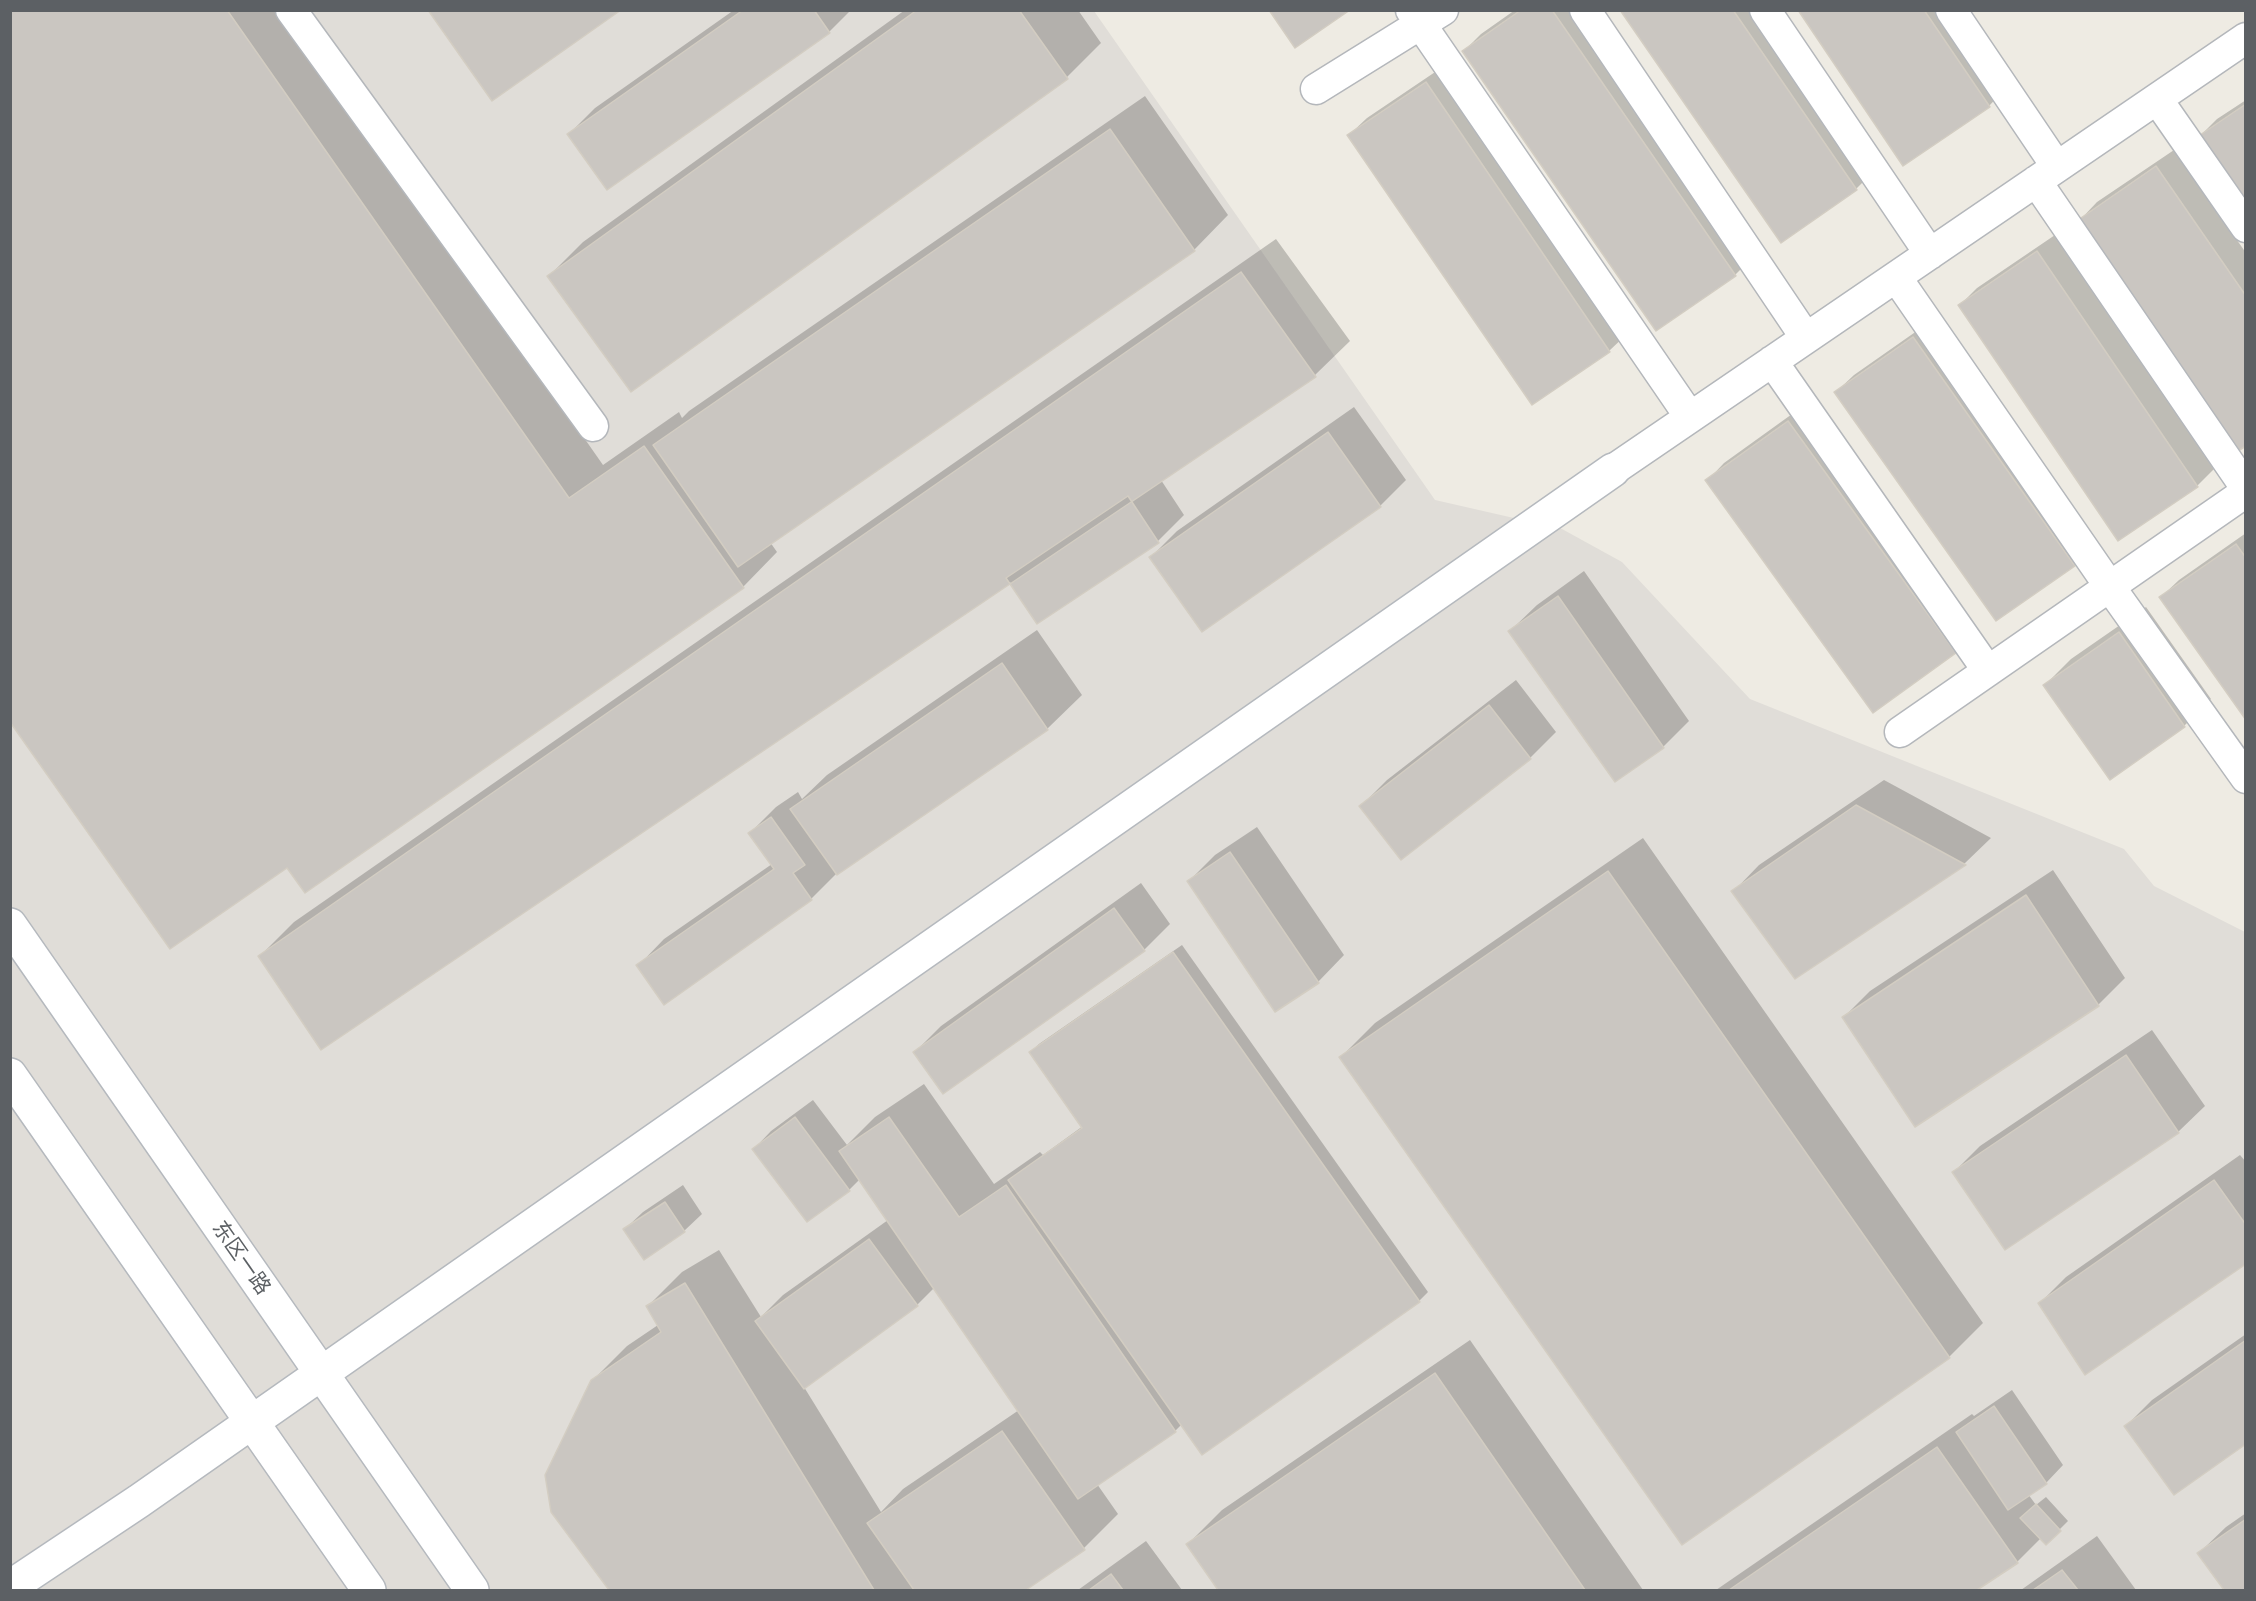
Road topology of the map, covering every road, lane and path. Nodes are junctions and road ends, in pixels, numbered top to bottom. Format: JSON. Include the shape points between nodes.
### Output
{"nodes":[{"id":1,"x":291,"y":10,"type":"edge"},
{"id":2,"x":1585,"y":10,"type":"edge"},
{"id":3,"x":1765,"y":10,"type":"edge"},
{"id":4,"x":1951,"y":10,"type":"edge"},
{"id":5,"x":1424,"y":15,"type":"edge"},
{"id":6,"x":2246,"y":38,"type":"edge"},
{"id":7,"x":1316,"y":89,"type":"dead end"},
{"id":8,"x":2157,"y":99,"type":"junction"},
{"id":9,"x":2047,"y":174,"type":"junction"},
{"id":10,"x":2246,"y":227,"type":"edge"},
{"id":11,"x":1930,"y":254,"type":"junction"},
{"id":12,"x":1896,"y":277,"type":"junction"},
{"id":13,"x":1806,"y":338,"type":"junction"},
{"id":14,"x":1772,"y":361,"type":"junction"},
{"id":15,"x":1690,"y":417,"type":"junction"},
{"id":16,"x":593,"y":426,"type":"dead end"},
{"id":17,"x":1613,"y":470,"type":"joint"},
{"id":18,"x":2246,"y":490,"type":"edge"},
{"id":19,"x":2110,"y":587,"type":"junction"},
{"id":20,"x":1988,"y":671,"type":"junction"},
{"id":21,"x":1900,"y":732,"type":"dead end"},
{"id":22,"x":2246,"y":778,"type":"edge"},
{"id":23,"x":10,"y":925,"type":"edge"},
{"id":24,"x":10,"y":1075,"type":"edge"},
{"id":25,"x":321,"y":1374,"type":"junction"},
{"id":26,"x":252,"y":1422,"type":"junction"},
{"id":27,"x":10,"y":1587,"type":"edge"},
{"id":28,"x":369,"y":1590,"type":"edge"},
{"id":29,"x":472,"y":1590,"type":"edge"}],
"edges":[{"from":1,"to":16,"type":"street"},
{"from":2,"to":13,"type":"street"},
{"from":3,"to":11,"type":"street"},
{"from":4,"to":9,"type":"street"},
{"from":5,"to":7,"type":"street"},
{"from":5,"to":15,"type":"street"},
{"from":6,"to":8,"type":"street"},
{"from":8,"to":9,"type":"street"},
{"from":8,"to":10,"type":"street"},
{"from":9,"to":11,"type":"street"},
{"from":9,"to":18,"type":"street"},
{"from":11,"to":12,"type":"street"},
{"from":12,"to":13,"type":"street"},
{"from":12,"to":19,"type":"street"},
{"from":13,"to":14,"type":"street"},
{"from":14,"to":15,"type":"street"},
{"from":14,"to":20,"type":"street"},
{"from":15,"to":17,"type":"street"},
{"from":17,"to":25,"type":"street"},
{"from":18,"to":19,"type":"street"},
{"from":19,"to":20,"type":"street"},
{"from":19,"to":22,"type":"street"},
{"from":20,"to":21,"type":"street"},
{"from":23,"to":25,"type":"street","name":"东区一路"},
{"from":24,"to":26,"type":"street"},
{"from":25,"to":26,"type":"street"},
{"from":25,"to":29,"type":"street","name":"东区一路"},
{"from":26,"to":27,"type":"street"},
{"from":26,"to":28,"type":"street"}]}
